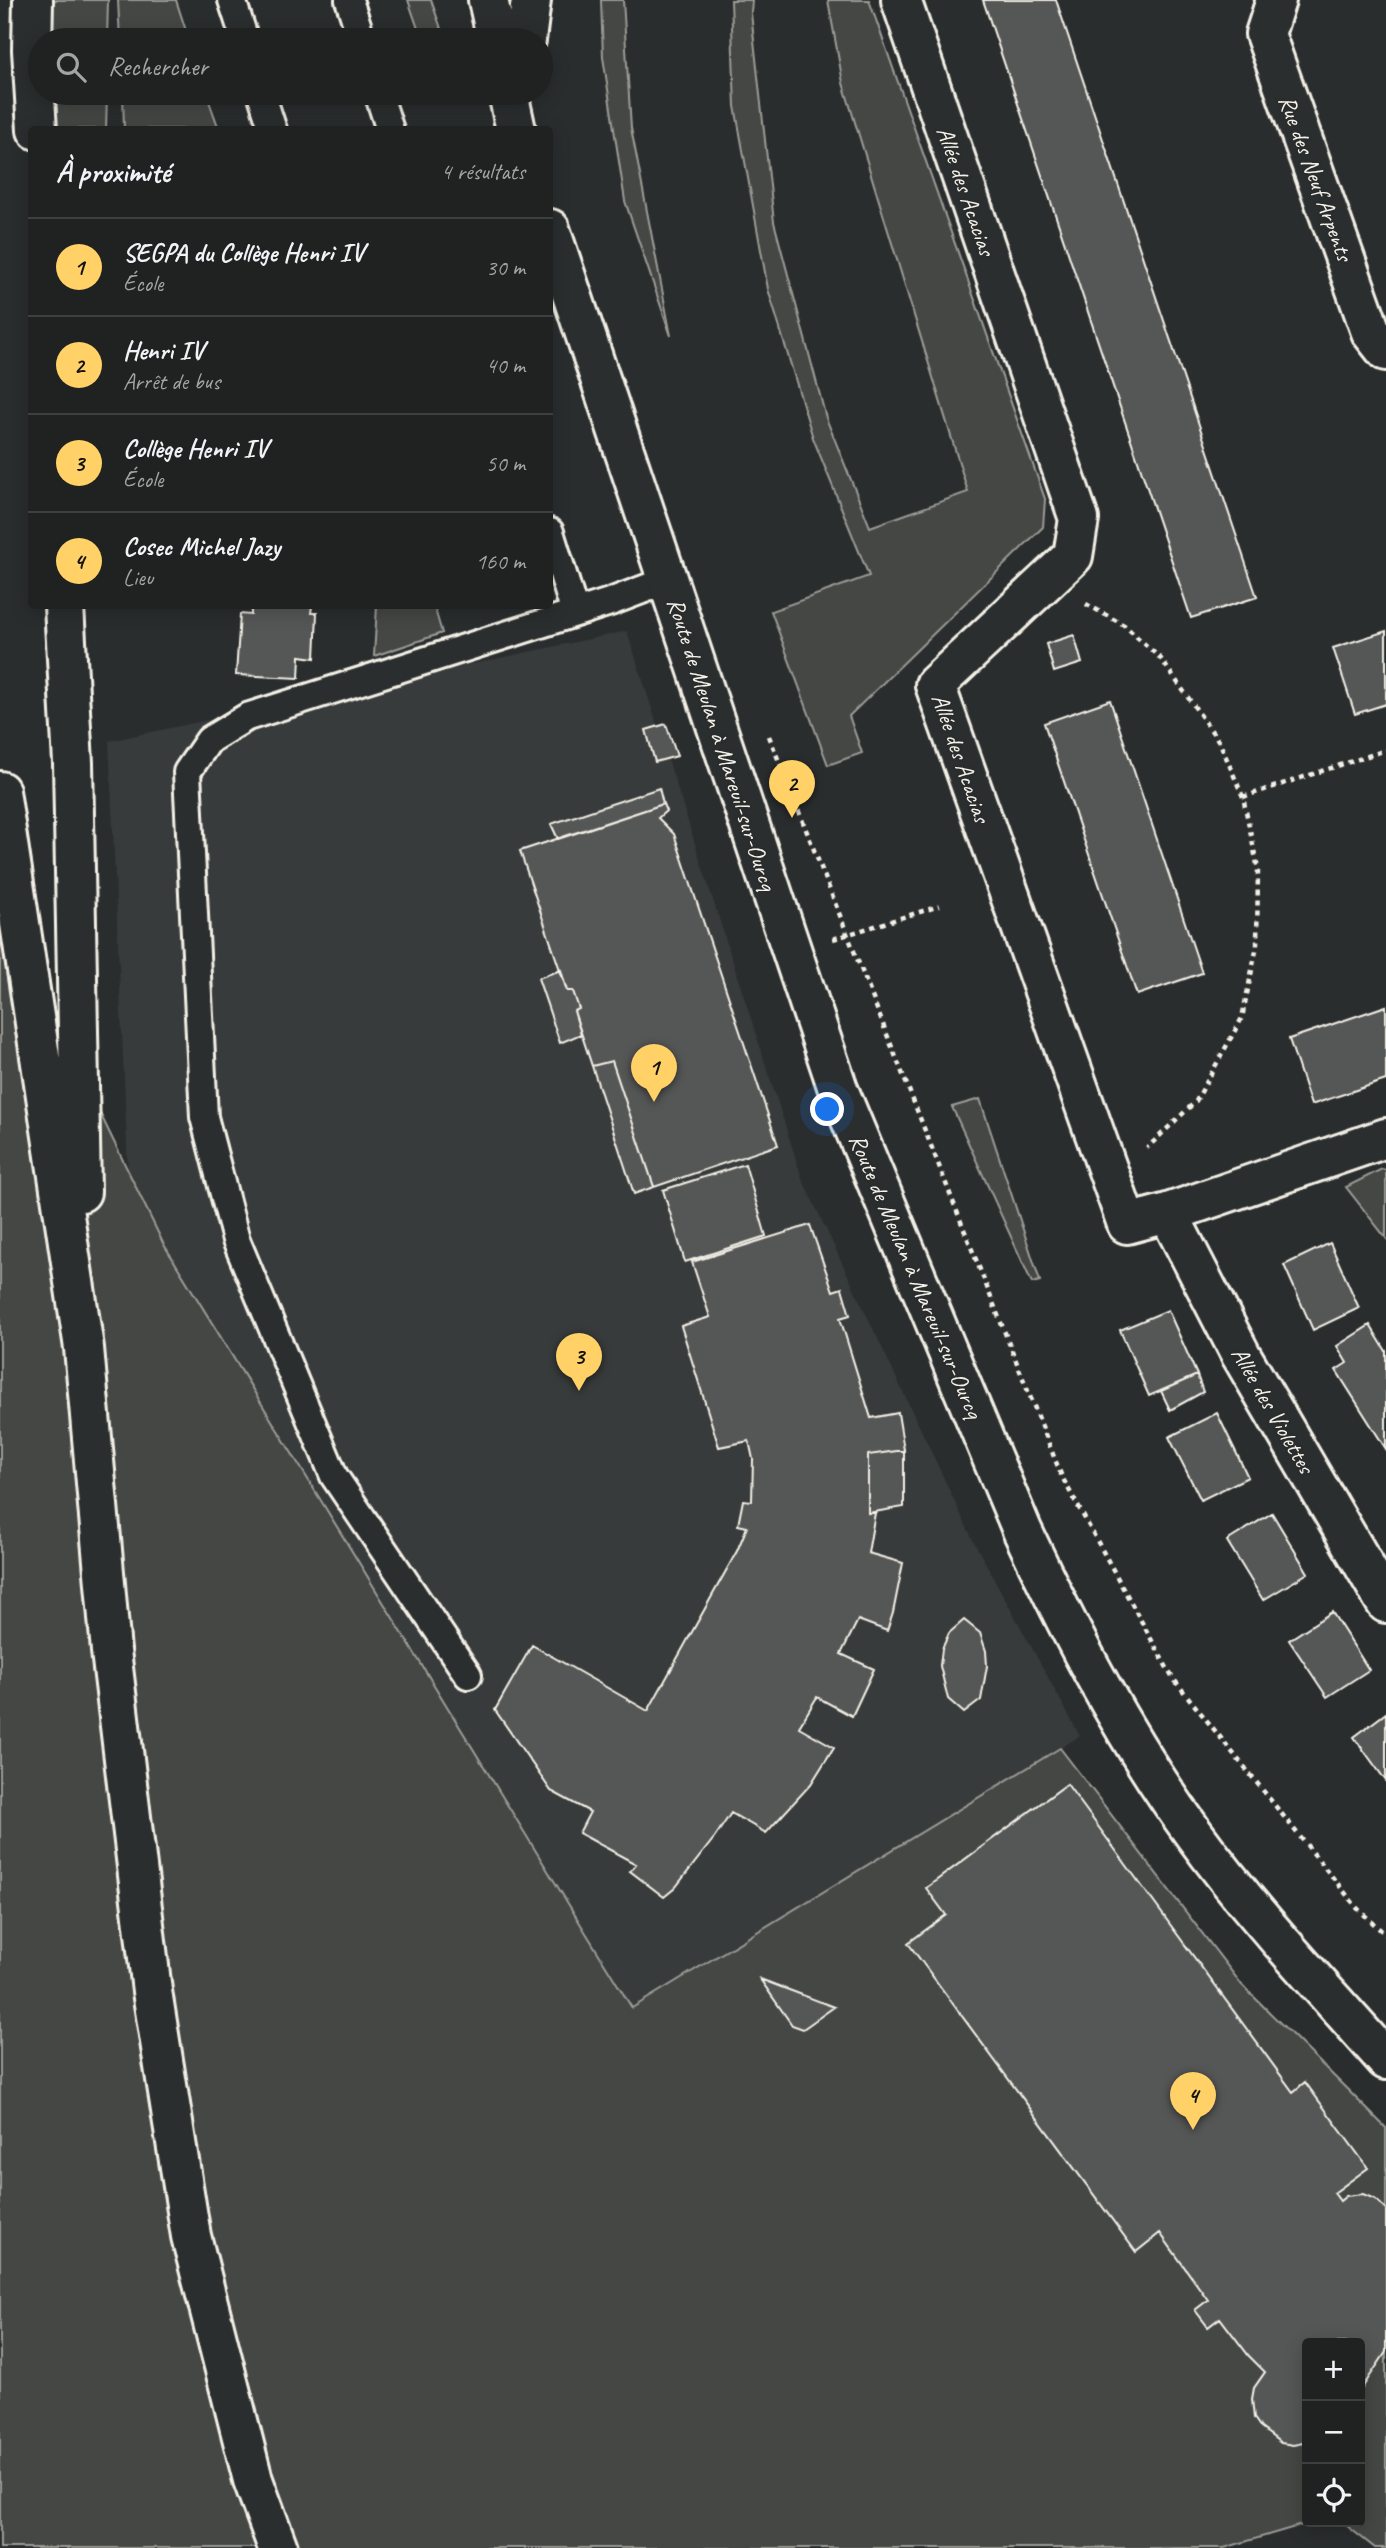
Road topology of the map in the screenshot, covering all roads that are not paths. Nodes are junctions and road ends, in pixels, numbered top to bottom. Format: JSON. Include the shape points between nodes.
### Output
{"nodes":[{"id":1,"x":33,"y":0,"type":"edge"},
{"id":2,"x":232,"y":0,"type":"edge"},
{"id":3,"x":349,"y":0,"type":"edge"},
{"id":4,"x":488,"y":0,"type":"edge"},
{"id":5,"x":531,"y":0,"type":"edge"},
{"id":6,"x":901,"y":0,"type":"edge"},
{"id":7,"x":1276,"y":0,"type":"edge"},
{"id":8,"x":32,"y":28,"type":"edge"},
{"id":9,"x":241,"y":28,"type":"edge"},
{"id":10,"x":358,"y":28,"type":"edge"},
{"id":11,"x":494,"y":28,"type":"edge"},
{"id":12,"x":528,"y":28,"type":"edge"},
{"id":13,"x":35,"y":105,"type":"edge"},
{"id":14,"x":265,"y":105,"type":"edge"},
{"id":15,"x":382,"y":105,"type":"edge"},
{"id":16,"x":37,"y":126,"type":"edge"},
{"id":17,"x":272,"y":126,"type":"edge"},
{"id":18,"x":389,"y":126,"type":"edge"},
{"id":19,"x":553,"y":238,"type":"edge"},
{"id":20,"x":1386,"y":351,"type":"edge"},
{"id":21,"x":553,"y":542,"type":"edge"},
{"id":22,"x":668,"y":580,"type":"junction"},
{"id":23,"x":64,"y":609,"type":"edge"},
{"id":24,"x":575,"y":613,"type":"junction"},
{"id":25,"x":0,"y":791,"type":"edge"},
{"id":26,"x":1386,"y":1138,"type":"edge"},
{"id":27,"x":1168,"y":1213,"type":"junction"},
{"id":28,"x":84,"y":1348,"type":"junction"},
{"id":29,"x":1386,"y":1603,"type":"edge"},
{"id":30,"x":468,"y":1675,"type":"dead end"},
{"id":31,"x":1381,"y":2053,"type":"edge"},
{"id":32,"x":278,"y":2548,"type":"edge"}],
"edges":[{"from":1,"to":8,"type":"street"},
{"from":2,"to":9,"type":"lane"},
{"from":3,"to":10,"type":"lane"},
{"from":4,"to":11,"type":"street"},
{"from":5,"to":12,"type":"street"},
{"from":6,"to":27,"type":"street","name":"Allée des Acacias","via":[[1079,519],[1073,556],[935,685],[1127,1224]]},
{"from":7,"to":20,"type":"street","name":"Rue des Neuf Arpents","via":[[1265,34],[1371,332]]},
{"from":13,"to":16,"type":"street"},
{"from":14,"to":17,"type":"lane"},
{"from":15,"to":18,"type":"lane"},
{"from":19,"to":22,"type":"street","name":"Route de Meulan à Mareuil-sur-Ourcq"},
{"from":21,"to":24,"type":"lane"},
{"from":22,"to":24,"type":"lane"},
{"from":22,"to":31,"type":"street","name":"Route de Meulan à Mareuil-sur-Ourcq","via":[[838,1089],[1022,1530],[1145,1762],[1194,1834],[1305,1972]]},
{"from":23,"to":28,"type":"street","via":[[73,762]]},
{"from":24,"to":30,"type":"lane","via":[[247,717],[209,740],[187,772],[204,1117],[236,1240],[334,1476]]},
{"from":25,"to":28,"type":"street"},
{"from":26,"to":27,"type":"street","name":"Allée des Acacias"},
{"from":27,"to":29,"type":"street","name":"Allée des Violettes","via":[[1241,1355]]},
{"from":28,"to":32,"type":"street","via":[[114,1678],[152,1991],[189,2223],[253,2480]]}]}
